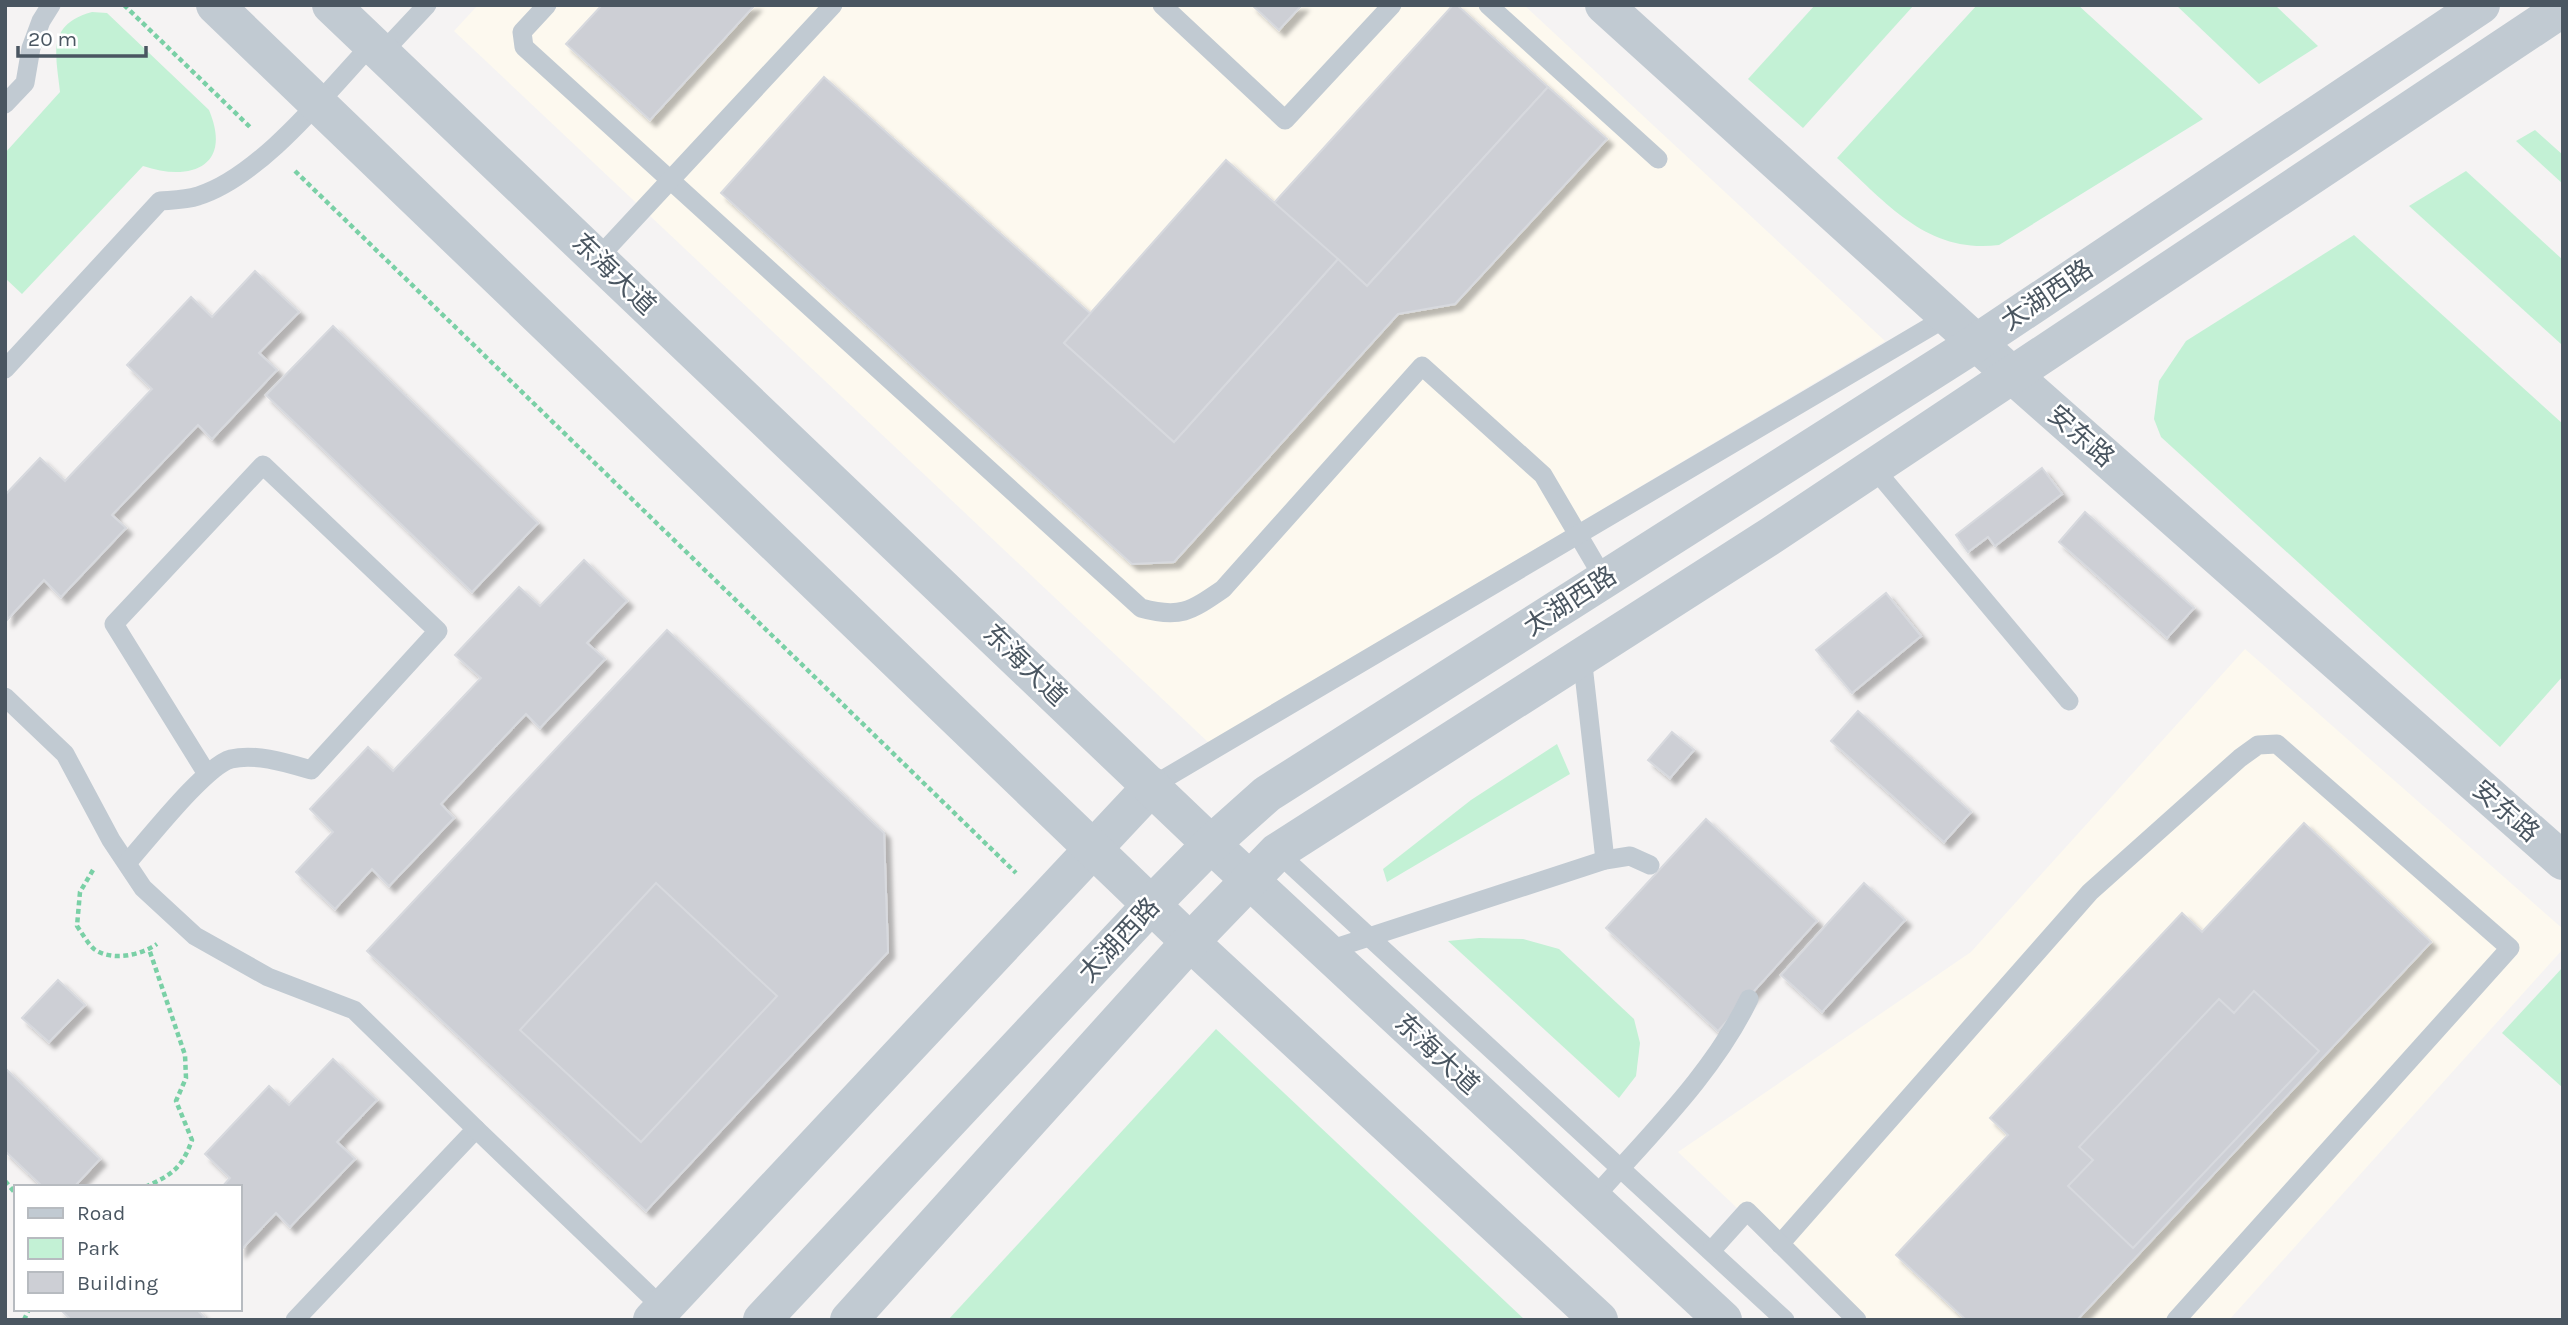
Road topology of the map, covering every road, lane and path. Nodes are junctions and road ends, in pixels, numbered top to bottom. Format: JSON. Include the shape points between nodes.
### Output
{"nodes":[{"id":1,"x":51,"y":5,"type":"edge"},
{"id":2,"x":124,"y":5,"type":"edge"},
{"id":3,"x":215,"y":5,"type":"edge"},
{"id":4,"x":331,"y":5,"type":"edge"},
{"id":5,"x":427,"y":5,"type":"edge"},
{"id":6,"x":547,"y":5,"type":"edge"},
{"id":7,"x":833,"y":5,"type":"edge"},
{"id":8,"x":1162,"y":5,"type":"edge"},
{"id":9,"x":1392,"y":5,"type":"edge"},
{"id":10,"x":1488,"y":5,"type":"edge"},
{"id":11,"x":1604,"y":5,"type":"edge"},
{"id":12,"x":2480,"y":5,"type":"edge"},
{"id":13,"x":2563,"y":8,"type":"edge"},
{"id":14,"x":377,"y":49,"type":"junction"},
{"id":15,"x":317,"y":102,"type":"junction"},
{"id":16,"x":5,"y":104,"type":"edge"},
{"id":17,"x":272,"y":149,"type":"junction"},
{"id":18,"x":1658,"y":159,"type":"dead end"},
{"id":19,"x":670,"y":182,"type":"junction"},
{"id":20,"x":597,"y":259,"type":"junction"},
{"id":21,"x":1947,"y":317,"type":"junction"},
{"id":22,"x":1976,"y":343,"type":"junction"},
{"id":23,"x":5,"y":369,"type":"edge"},
{"id":24,"x":2010,"y":373,"type":"junction"},
{"id":25,"x":1873,"y":467,"type":"junction"},
{"id":26,"x":1578,"y":534,"type":"junction"},
{"id":27,"x":1604,"y":579,"type":"junction"},
{"id":28,"x":1582,"y":656,"type":"junction"},
{"id":29,"x":5,"y":697,"type":"edge"},
{"id":30,"x":2069,"y":701,"type":"dead end"},
{"id":31,"x":206,"y":774,"type":"junction"},
{"id":32,"x":1152,"y":786,"type":"junction"},
{"id":33,"x":111,"y":840,"type":"junction"},
{"id":34,"x":1211,"y":844,"type":"junction"},
{"id":35,"x":1095,"y":847,"type":"junction"},
{"id":36,"x":1277,"y":852,"type":"junction"},
{"id":37,"x":1605,"y":860,"type":"junction"},
{"id":38,"x":2563,"y":861,"type":"edge"},
{"id":39,"x":127,"y":863,"type":"junction"},
{"id":40,"x":1650,"y":865,"type":"dead end"},
{"id":41,"x":1250,"y":880,"type":"junction"},
{"id":42,"x":1044,"y":900,"type":"junction"},
{"id":43,"x":1153,"y":903,"type":"junction"},
{"id":44,"x":184,"y":925,"type":"junction"},
{"id":45,"x":1370,"y":937,"type":"junction"},
{"id":46,"x":1191,"y":942,"type":"junction"},
{"id":47,"x":149,"y":950,"type":"junction"},
{"id":48,"x":1326,"y":951,"type":"junction"},
{"id":49,"x":1749,"y":999,"type":"dead end"},
{"id":50,"x":476,"y":1129,"type":"junction"},
{"id":51,"x":1620,"y":1168,"type":"junction"},
{"id":52,"x":150,"y":1185,"type":"edge"},
{"id":53,"x":1593,"y":1199,"type":"junction"},
{"id":54,"x":1780,"y":1244,"type":"junction"},
{"id":55,"x":1711,"y":1251,"type":"junction"},
{"id":56,"x":663,"y":1316,"type":"edge"},
{"id":57,"x":295,"y":1320,"type":"edge"},
{"id":58,"x":762,"y":1320,"type":"edge"},
{"id":59,"x":849,"y":1320,"type":"edge"},
{"id":60,"x":1599,"y":1320,"type":"edge"},
{"id":61,"x":1723,"y":1320,"type":"edge"},
{"id":62,"x":1785,"y":1320,"type":"edge"},
{"id":63,"x":1857,"y":1320,"type":"edge"},
{"id":64,"x":2176,"y":1320,"type":"edge"}],
"edges":[{"from":1,"to":16,"type":"lane","via":[[31,48],[25,83]]},
{"from":2,"to":17,"type":"path"},
{"from":3,"to":15,"type":"street"},
{"from":4,"to":14,"type":"street","name":"东海大道"},
{"from":5,"to":14,"type":"lane"},
{"from":6,"to":19,"type":"lane","via":[[522,32],[524,47]]},
{"from":7,"to":19,"type":"lane"},
{"from":8,"to":9,"type":"lane","via":[[1285,120]]},
{"from":10,"to":18,"type":"lane"},
{"from":11,"to":21,"type":"street","name":"安东路"},
{"from":12,"to":22,"type":"street","name":"太湖西路"},
{"from":13,"to":24,"type":"street","name":"太湖西路"},
{"from":14,"to":15,"type":"lane"},
{"from":14,"to":20,"type":"street","name":"东海大道"},
{"from":15,"to":17,"type":"lane"},
{"from":15,"to":35,"type":"street"},
{"from":17,"to":23,"type":"lane","via":[[230,181],[198,196],[160,201]]},
{"from":17,"to":42,"type":"path"},
{"from":19,"to":20,"type":"lane"},
{"from":19,"to":26,"type":"lane","via":[[1141,608],[1165,615],[1191,611],[1223,589],[1422,366],[1543,475]]},
{"from":20,"to":32,"type":"street","name":"东海大道"},
{"from":21,"to":22,"type":"street","name":"安东路"},
{"from":21,"to":26,"type":"lane"},
{"from":22,"to":24,"type":"street","name":"安东路"},
{"from":22,"to":27,"type":"street","name":"太湖西路"},
{"from":24,"to":25,"type":"street","name":"太湖西路"},
{"from":24,"to":38,"type":"street","name":"安东路"},
{"from":25,"to":28,"type":"street","name":"太湖西路"},
{"from":25,"to":30,"type":"lane"},
{"from":26,"to":27,"type":"lane"},
{"from":26,"to":32,"type":"lane"},
{"from":27,"to":34,"type":"street","name":"太湖西路","via":[[1267,794]]},
{"from":28,"to":36,"type":"street","name":"太湖西路"},
{"from":28,"to":37,"type":"lane"},
{"from":29,"to":33,"type":"lane","via":[[65,754]]},
{"from":31,"to":31,"type":"lane","via":[[114,624],[263,465],[438,631],[311,770],[278,761],[229,759]]},
{"from":31,"to":39,"type":"lane"},
{"from":32,"to":34,"type":"street","name":"东海大道"},
{"from":32,"to":35,"type":"street"},
{"from":33,"to":39,"type":"lane"},
{"from":33,"to":47,"type":"path","via":[[80,892],[77,926],[94,949],[120,957]]},
{"from":34,"to":41,"type":"street","name":"东海大道"},
{"from":34,"to":43,"type":"street","name":"太湖西路"},
{"from":35,"to":42,"type":"street"},
{"from":35,"to":43,"type":"street"},
{"from":36,"to":41,"type":"street","name":"太湖西路"},
{"from":36,"to":45,"type":"lane"},
{"from":37,"to":40,"type":"lane","via":[[1630,856]]},
{"from":37,"to":45,"type":"lane"},
{"from":39,"to":44,"type":"lane","via":[[143,888]]},
{"from":41,"to":46,"type":"street","name":"太湖西路"},
{"from":41,"to":48,"type":"street","name":"东海大道"},
{"from":42,"to":56,"type":"street"},
{"from":43,"to":46,"type":"street"},
{"from":43,"to":58,"type":"street","name":"太湖西路"},
{"from":44,"to":47,"type":"path"},
{"from":44,"to":50,"type":"lane","via":[[195,936],[268,977],[354,1010]]},
{"from":45,"to":48,"type":"lane"},
{"from":45,"to":51,"type":"lane"},
{"from":46,"to":59,"type":"street","name":"太湖西路"},
{"from":46,"to":60,"type":"street"},
{"from":47,"to":52,"type":"path","via":[[185,1055],[186,1078],[176,1101],[192,1140],[184,1163]]},
{"from":48,"to":53,"type":"street","name":"东海大道"},
{"from":49,"to":51,"type":"lane","via":[[1735,1029],[1714,1057]]},
{"from":50,"to":56,"type":"lane"},
{"from":50,"to":57,"type":"lane"},
{"from":51,"to":53,"type":"lane"},
{"from":51,"to":55,"type":"lane"},
{"from":53,"to":61,"type":"street","name":"东海大道"},
{"from":54,"to":55,"type":"lane","via":[[1747,1211]]},
{"from":54,"to":63,"type":"lane"},
{"from":54,"to":64,"type":"lane","via":[[2090,892],[2239,758],[2258,745],[2277,744],[2510,948]]},
{"from":55,"to":62,"type":"lane"}]}
